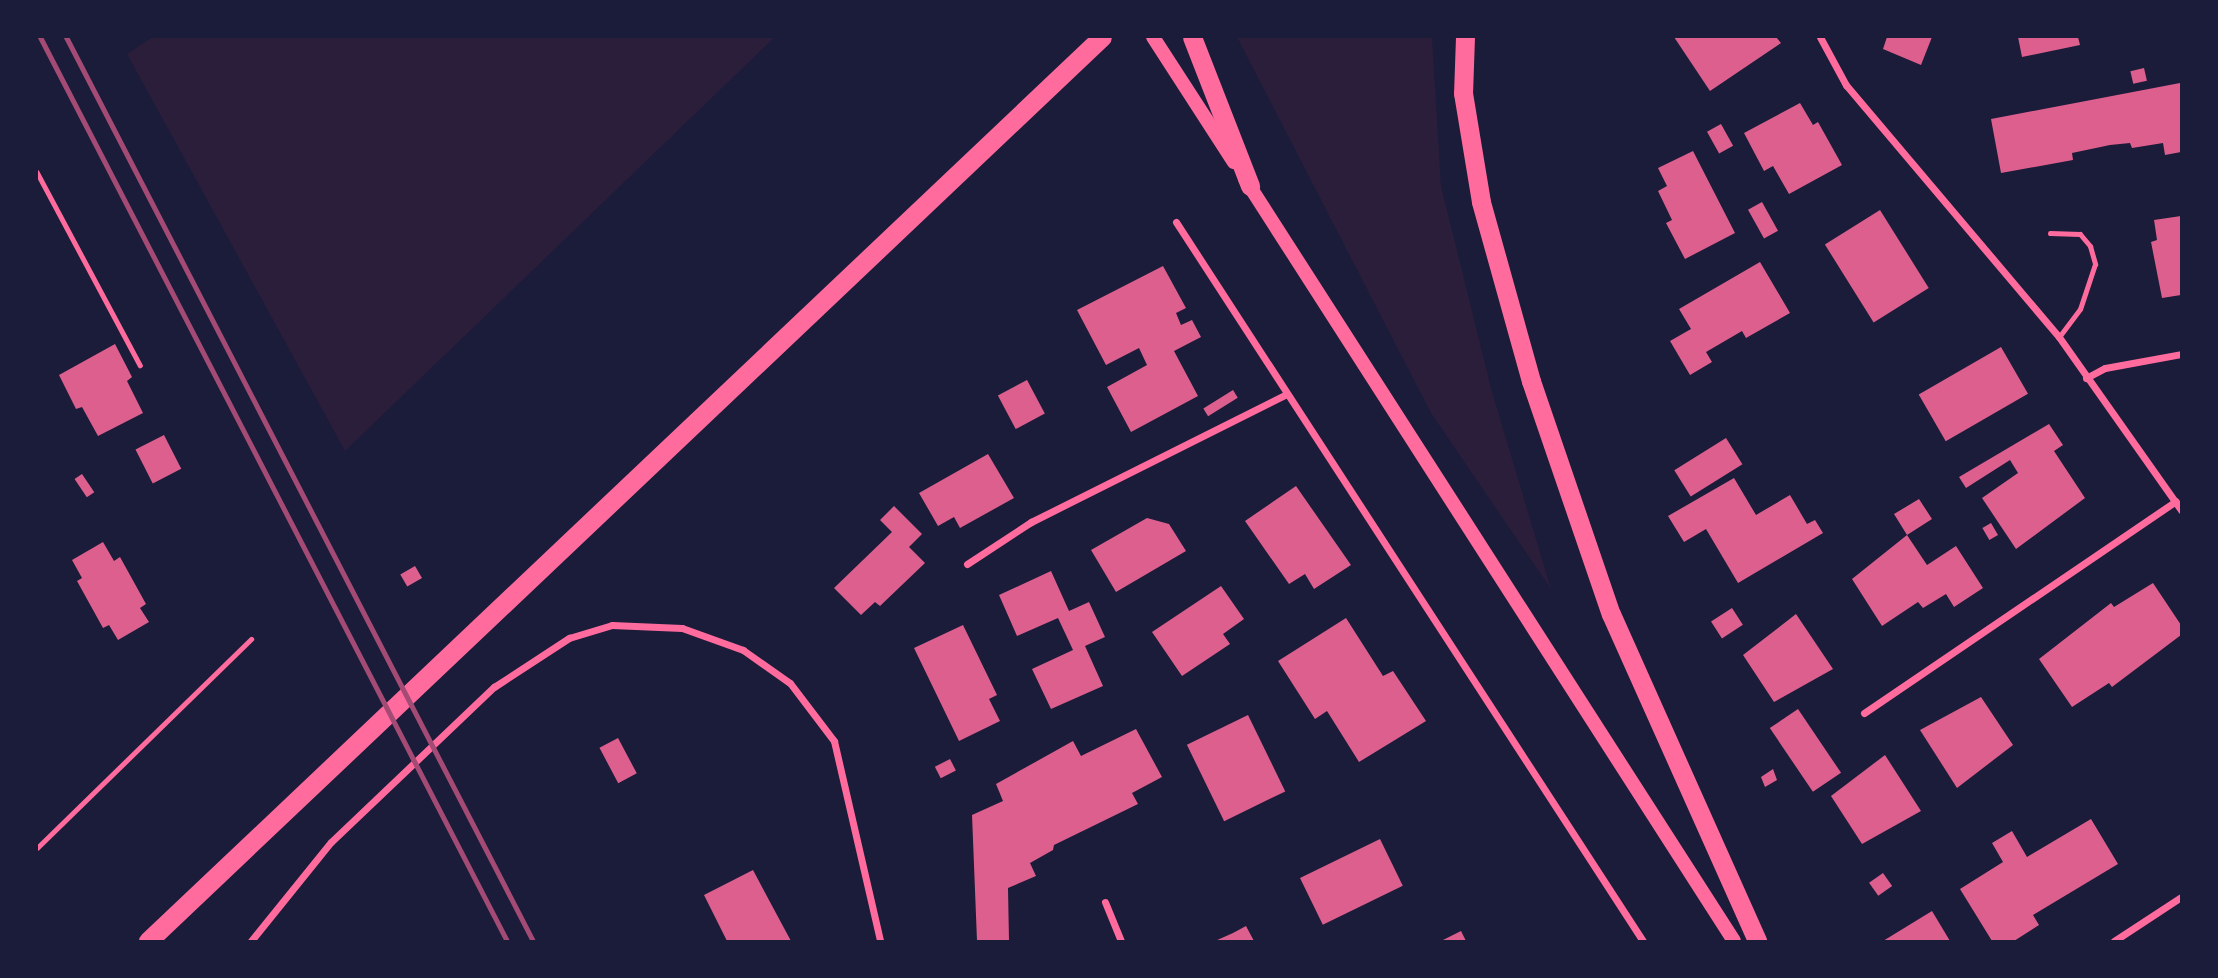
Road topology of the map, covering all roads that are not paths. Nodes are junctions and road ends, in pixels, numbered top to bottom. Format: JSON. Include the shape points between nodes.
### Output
{"nodes":[{"id":1,"x":1102,"y":37,"type":"edge"},
{"id":2,"x":1153,"y":37,"type":"edge"},
{"id":3,"x":1192,"y":37,"type":"edge"},
{"id":4,"x":1465,"y":37,"type":"edge"},
{"id":5,"x":1820,"y":37,"type":"edge"},
{"id":6,"x":1250,"y":186,"type":"junction"},
{"id":7,"x":1176,"y":222,"type":"dead end"},
{"id":8,"x":2050,"y":233,"type":"dead end"},
{"id":9,"x":2059,"y":337,"type":"junction"},
{"id":10,"x":2181,"y":354,"type":"edge"},
{"id":11,"x":2087,"y":378,"type":"junction"},
{"id":12,"x":1285,"y":395,"type":"junction"},
{"id":13,"x":2176,"y":501,"type":"junction"},
{"id":14,"x":2181,"y":510,"type":"edge"},
{"id":15,"x":967,"y":564,"type":"dead end"},
{"id":16,"x":1864,"y":713,"type":"dead end"},
{"id":17,"x":2181,"y":897,"type":"edge"},
{"id":18,"x":1105,"y":902,"type":"dead end"},
{"id":19,"x":148,"y":941,"type":"edge"},
{"id":20,"x":251,"y":941,"type":"edge"},
{"id":21,"x":880,"y":941,"type":"edge"},
{"id":22,"x":1121,"y":941,"type":"edge"},
{"id":23,"x":1643,"y":941,"type":"edge"},
{"id":24,"x":1734,"y":941,"type":"edge"},
{"id":25,"x":1757,"y":941,"type":"edge"},
{"id":26,"x":2114,"y":941,"type":"edge"}],
"edges":[{"from":1,"to":19,"type":"highway"},
{"from":2,"to":6,"type":"main road"},
{"from":3,"to":6,"type":"highway"},
{"from":4,"to":25,"type":"highway","via":[[1463,93],[1481,202],[1531,381],[1611,614]]},
{"from":5,"to":9,"type":"street","via":[[1846,85]]},
{"from":6,"to":24,"type":"main road"},
{"from":7,"to":12,"type":"street"},
{"from":8,"to":9,"type":"lane","via":[[2080,234],[2090,246],[2095,264],[2080,309]]},
{"from":9,"to":11,"type":"street"},
{"from":10,"to":11,"type":"street","via":[[2105,369]]},
{"from":11,"to":13,"type":"street"},
{"from":12,"to":15,"type":"street","via":[[1031,522]]},
{"from":12,"to":23,"type":"street"},
{"from":13,"to":14,"type":"street"},
{"from":13,"to":16,"type":"street"},
{"from":17,"to":26,"type":"street"},
{"from":18,"to":22,"type":"street"},
{"from":20,"to":21,"type":"street","via":[[331,842],[494,687],[569,638],[612,625],[682,628],[743,650],[790,683],[834,741]]}]}
